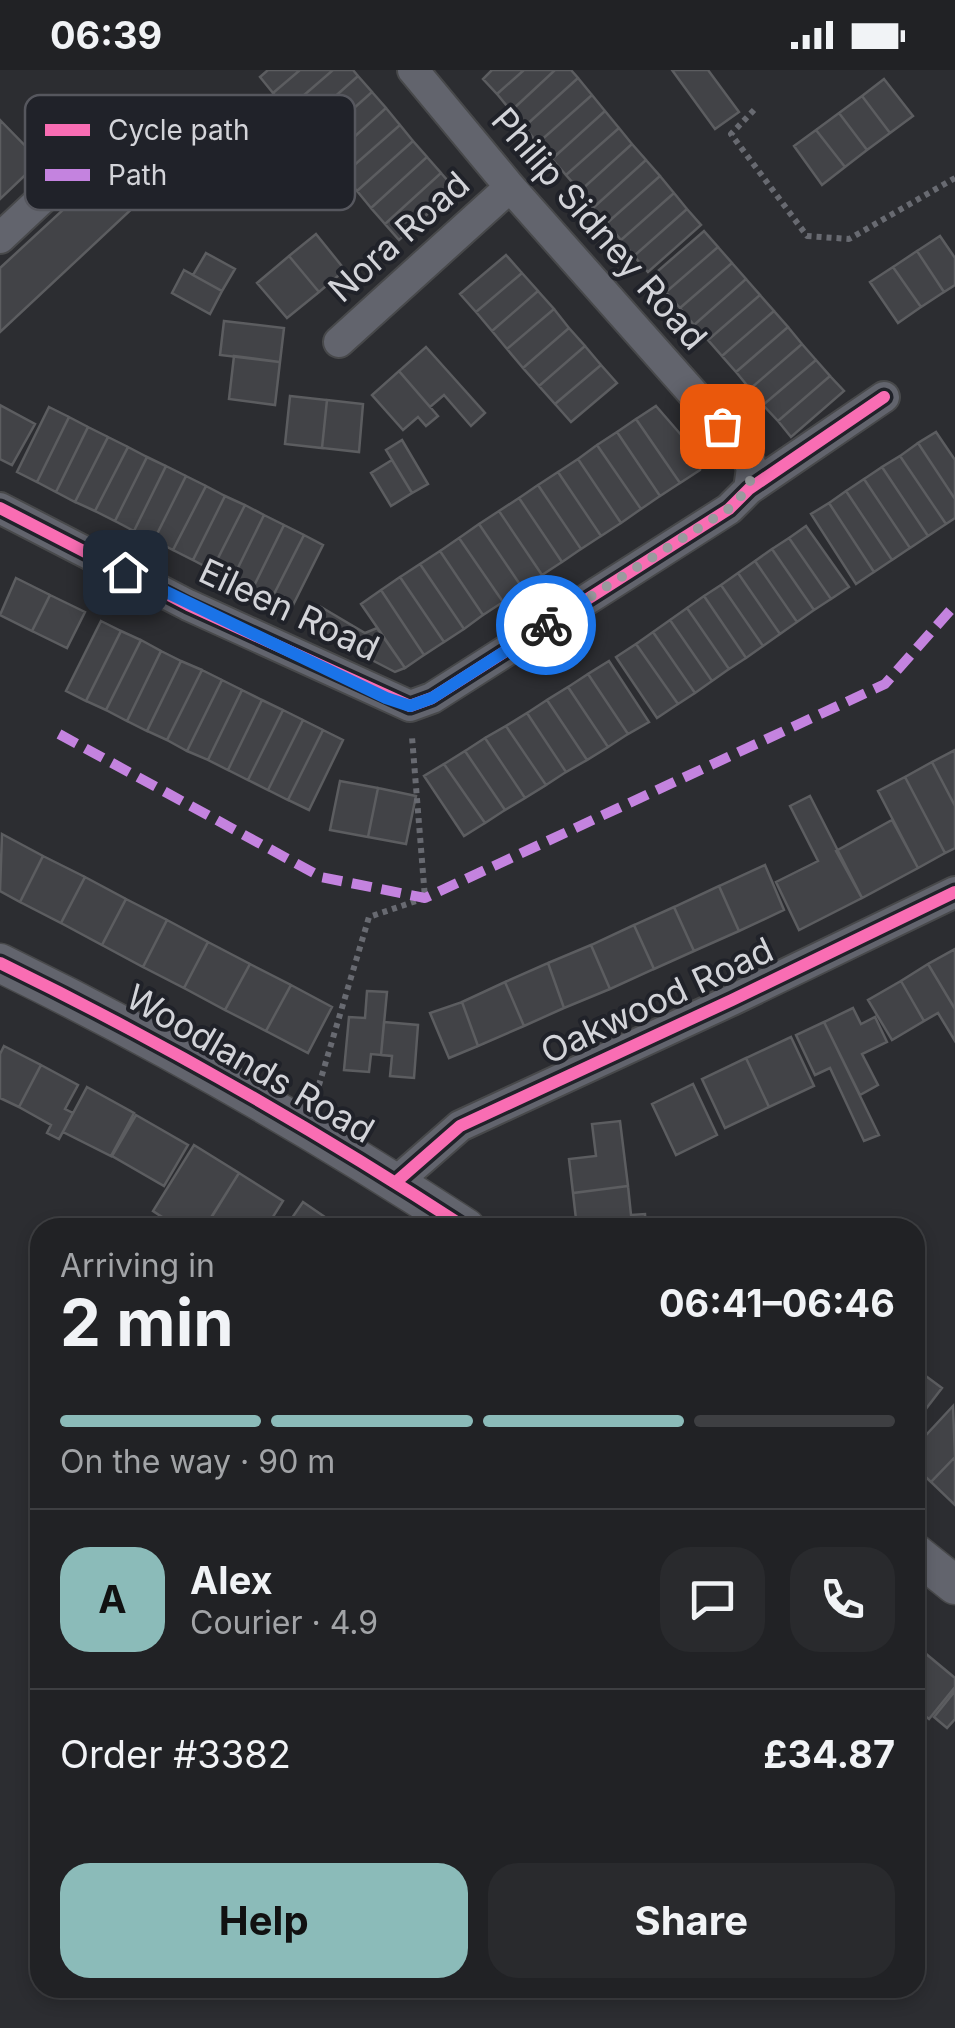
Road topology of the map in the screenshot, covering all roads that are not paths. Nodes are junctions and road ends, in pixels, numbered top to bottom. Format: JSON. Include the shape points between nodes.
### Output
{"nodes":[{"id":1,"x":413,"y":70,"type":"edge"},
{"id":2,"x":510,"y":188,"type":"junction"},
{"id":3,"x":30,"y":210,"type":"edge"},
{"id":4,"x":0,"y":238,"type":"edge"},
{"id":5,"x":339,"y":342,"type":"dead end"},
{"id":6,"x":884,"y":397,"type":"dead end"},
{"id":7,"x":749,"y":489,"type":"junction"},
{"id":8,"x":0,"y":508,"type":"edge"},
{"id":9,"x":955,"y":892,"type":"edge"},
{"id":10,"x":0,"y":964,"type":"edge"},
{"id":11,"x":396,"y":1182,"type":"junction"},
{"id":12,"x":451,"y":1218,"type":"edge"},
{"id":13,"x":925,"y":1562,"type":"edge"},
{"id":14,"x":955,"y":1585,"type":"edge"}],
"edges":[{"from":1,"to":2,"type":"street","name":"Philip Sidney Road"},
{"from":2,"to":5,"type":"street","name":"Nora Road"},
{"from":2,"to":7,"type":"street","name":"Philip Sidney Road","via":[[744,452],[752,468]]},
{"from":3,"to":4,"type":"street"},
{"from":6,"to":7,"type":"street"},
{"from":7,"to":8,"type":"street","name":"Eileen Road","via":[[730,508],[432,698],[398,702]]},
{"from":9,"to":11,"type":"street","name":"Oakwood Road","via":[[460,1126]]},
{"from":10,"to":11,"type":"street","name":"Woodlands Road","via":[[87,1006]]},
{"from":11,"to":12,"type":"street","name":"Woodlands Road"},
{"from":13,"to":14,"type":"street"}]}
